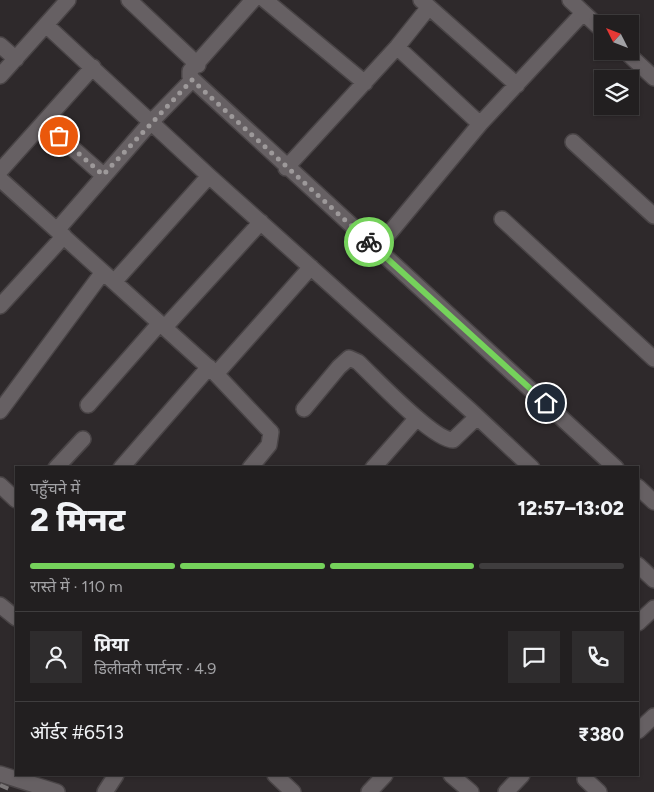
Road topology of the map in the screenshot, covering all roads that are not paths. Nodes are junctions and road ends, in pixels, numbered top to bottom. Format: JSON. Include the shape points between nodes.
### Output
{"nodes":[{"id":1,"x":68,"y":0,"type":"edge"},
{"id":2,"x":129,"y":0,"type":"edge"},
{"id":3,"x":253,"y":0,"type":"edge"},
{"id":4,"x":265,"y":0,"type":"edge"},
{"id":5,"x":570,"y":0,"type":"edge"},
{"id":6,"x":425,"y":4,"type":"edge"},
{"id":7,"x":583,"y":13,"type":"junction"},
{"id":8,"x":594,"y":23,"type":"edge"},
{"id":9,"x":46,"y":25,"type":"junction"},
{"id":10,"x":0,"y":45,"type":"edge"},
{"id":11,"x":397,"y":47,"type":"junction"},
{"id":12,"x":16,"y":58,"type":"junction"},
{"id":13,"x":635,"y":60,"type":"edge"},
{"id":14,"x":198,"y":65,"type":"junction"},
{"id":15,"x":93,"y":68,"type":"junction"},
{"id":16,"x":0,"y":76,"type":"edge"},
{"id":17,"x":654,"y":78,"type":"edge"},
{"id":18,"x":192,"y":80,"type":"junction"},
{"id":19,"x":365,"y":83,"type":"junction"},
{"id":20,"x":517,"y":85,"type":"junction"},
{"id":21,"x":151,"y":122,"type":"junction"},
{"id":22,"x":44,"y":123,"type":"junction"},
{"id":23,"x":480,"y":124,"type":"junction"},
{"id":24,"x":574,"y":142,"type":"dead end"},
{"id":25,"x":286,"y":168,"type":"junction"},
{"id":26,"x":0,"y":171,"type":"edge"},
{"id":27,"x":103,"y":175,"type":"junction"},
{"id":28,"x":209,"y":176,"type":"junction"},
{"id":29,"x":0,"y":179,"type":"edge"},
{"id":30,"x":654,"y":216,"type":"edge"},
{"id":31,"x":502,"y":219,"type":"dead end"},
{"id":32,"x":261,"y":222,"type":"junction"},
{"id":33,"x":60,"y":233,"type":"junction"},
{"id":34,"x":377,"y":248,"type":"junction"},
{"id":35,"x":311,"y":267,"type":"junction"},
{"id":36,"x":109,"y":277,"type":"junction"},
{"id":37,"x":0,"y":306,"type":"edge"},
{"id":38,"x":162,"y":325,"type":"junction"},
{"id":39,"x":654,"y":359,"type":"edge"},
{"id":40,"x":213,"y":370,"type":"junction"},
{"id":41,"x":88,"y":405,"type":"dead end"},
{"id":42,"x":304,"y":409,"type":"dead end"},
{"id":43,"x":0,"y":411,"type":"edge"},
{"id":44,"x":477,"y":417,"type":"junction"},
{"id":45,"x":417,"y":418,"type":"junction"},
{"id":46,"x":83,"y":439,"type":"dead end"},
{"id":47,"x":58,"y":466,"type":"edge"},
{"id":48,"x":122,"y":466,"type":"edge"},
{"id":49,"x":252,"y":466,"type":"edge"},
{"id":50,"x":374,"y":466,"type":"edge"},
{"id":51,"x":530,"y":466,"type":"edge"},
{"id":52,"x":614,"y":466,"type":"edge"},
{"id":53,"x":0,"y":486,"type":"edge"},
{"id":54,"x":639,"y":488,"type":"edge"},
{"id":55,"x":15,"y":499,"type":"edge"},
{"id":56,"x":654,"y":502,"type":"edge"},
{"id":57,"x":639,"y":566,"type":"edge"},
{"id":58,"x":654,"y":580,"type":"edge"},
{"id":59,"x":0,"y":605,"type":"edge"},
{"id":60,"x":654,"y":608,"type":"edge"},
{"id":61,"x":15,"y":617,"type":"edge"},
{"id":62,"x":639,"y":623,"type":"edge"},
{"id":63,"x":654,"y":716,"type":"edge"},
{"id":64,"x":639,"y":730,"type":"edge"},
{"id":65,"x":0,"y":774,"type":"edge"},
{"id":66,"x":115,"y":776,"type":"edge"},
{"id":67,"x":276,"y":776,"type":"edge"},
{"id":68,"x":384,"y":776,"type":"edge"},
{"id":69,"x":452,"y":776,"type":"edge"},
{"id":70,"x":521,"y":776,"type":"edge"},
{"id":71,"x":585,"y":778,"type":"dead end"},
{"id":72,"x":50,"y":785,"type":"edge"},
{"id":73,"x":105,"y":792,"type":"edge"},
{"id":74,"x":293,"y":792,"type":"edge"},
{"id":75,"x":369,"y":792,"type":"edge"},
{"id":76,"x":471,"y":792,"type":"edge"},
{"id":77,"x":506,"y":792,"type":"edge"},
{"id":78,"x":599,"y":792,"type":"edge"}],
"edges":[{"from":1,"to":9,"type":"street"},
{"from":2,"to":14,"type":"street"},
{"from":3,"to":14,"type":"street"},
{"from":4,"to":19,"type":"street"},
{"from":5,"to":7,"type":"street"},
{"from":6,"to":11,"type":"street"},
{"from":6,"to":20,"type":"street"},
{"from":7,"to":8,"type":"street"},
{"from":7,"to":20,"type":"street"},
{"from":9,"to":12,"type":"street"},
{"from":9,"to":15,"type":"street"},
{"from":10,"to":12,"type":"street"},
{"from":11,"to":19,"type":"street"},
{"from":11,"to":23,"type":"street"},
{"from":12,"to":16,"type":"street"},
{"from":13,"to":17,"type":"street"},
{"from":14,"to":18,"type":"street","via":[[189,74]]},
{"from":15,"to":21,"type":"street"},
{"from":15,"to":22,"type":"street"},
{"from":18,"to":21,"type":"street"},
{"from":18,"to":25,"type":"street"},
{"from":19,"to":25,"type":"street"},
{"from":20,"to":23,"type":"street"},
{"from":21,"to":27,"type":"street"},
{"from":21,"to":28,"type":"street"},
{"from":22,"to":26,"type":"street"},
{"from":22,"to":27,"type":"street"},
{"from":23,"to":34,"type":"street"},
{"from":24,"to":30,"type":"street"},
{"from":25,"to":34,"type":"street"},
{"from":27,"to":33,"type":"street"},
{"from":28,"to":32,"type":"street"},
{"from":28,"to":36,"type":"street"},
{"from":29,"to":33,"type":"street"},
{"from":31,"to":39,"type":"street"},
{"from":32,"to":35,"type":"street"},
{"from":32,"to":38,"type":"street"},
{"from":33,"to":36,"type":"street"},
{"from":33,"to":37,"type":"street"},
{"from":34,"to":52,"type":"street"},
{"from":35,"to":40,"type":"street"},
{"from":35,"to":44,"type":"street"},
{"from":36,"to":38,"type":"street"},
{"from":36,"to":43,"type":"street"},
{"from":38,"to":40,"type":"street"},
{"from":38,"to":41,"type":"street"},
{"from":40,"to":48,"type":"street"},
{"from":40,"to":49,"type":"street","via":[[271,432],[269,445]]},
{"from":42,"to":45,"type":"street","via":[[349,358],[358,362]]},
{"from":44,"to":45,"type":"street","via":[[453,440],[444,439]]},
{"from":44,"to":51,"type":"street"},
{"from":45,"to":50,"type":"street"},
{"from":46,"to":47,"type":"street"},
{"from":53,"to":55,"type":"street"},
{"from":54,"to":56,"type":"street"},
{"from":57,"to":58,"type":"street"},
{"from":59,"to":61,"type":"street"},
{"from":60,"to":62,"type":"street"},
{"from":63,"to":64,"type":"street"},
{"from":65,"to":72,"type":"street"},
{"from":66,"to":73,"type":"street"},
{"from":67,"to":74,"type":"street"},
{"from":68,"to":75,"type":"street"},
{"from":69,"to":76,"type":"street"},
{"from":70,"to":77,"type":"street"},
{"from":71,"to":78,"type":"street"}]}
